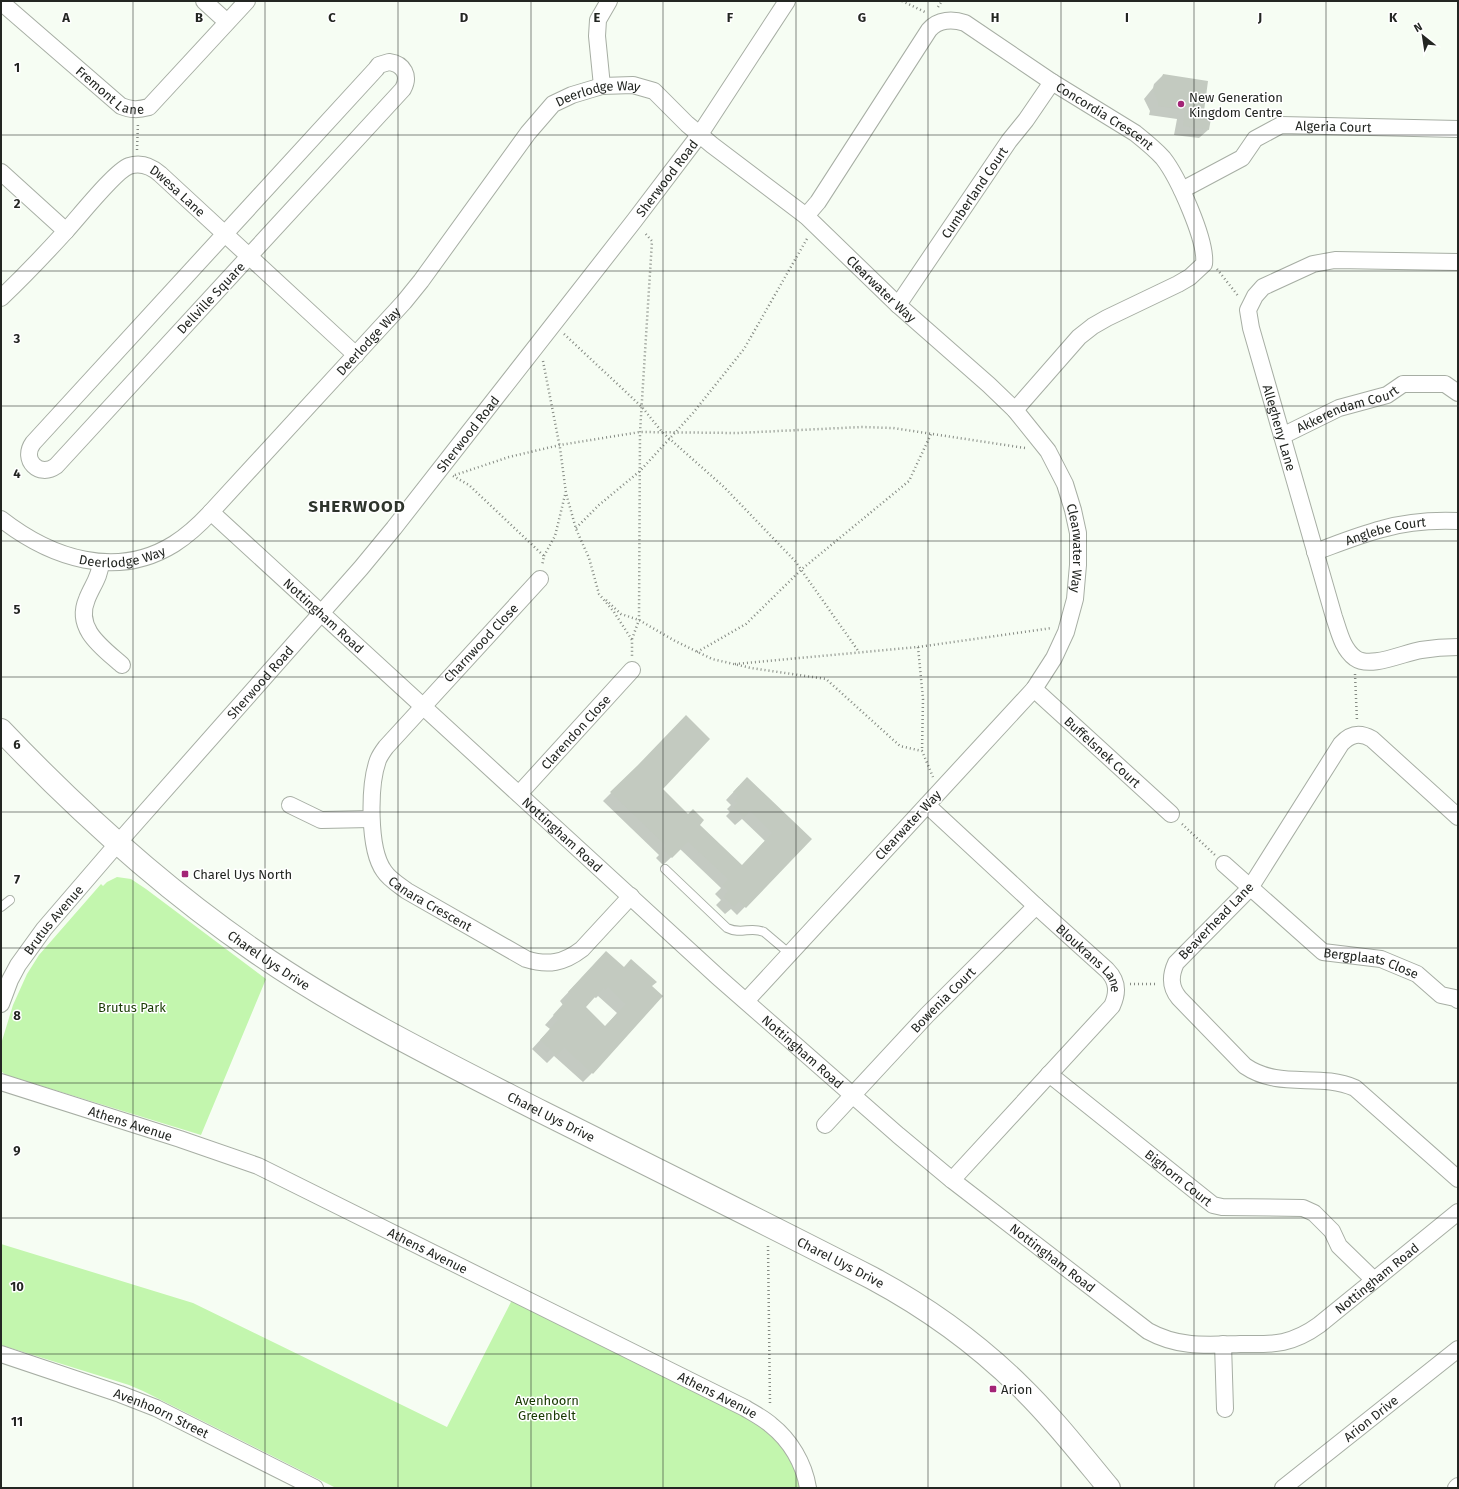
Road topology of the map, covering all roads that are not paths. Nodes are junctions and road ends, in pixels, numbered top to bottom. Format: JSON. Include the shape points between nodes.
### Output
{"nodes":[{"id":1,"x":204,"y":1,"type":"edge"},
{"id":2,"x":246,"y":1,"type":"edge"},
{"id":3,"x":608,"y":1,"type":"edge"},
{"id":4,"x":787,"y":1,"type":"edge"},
{"id":5,"x":1,"y":2,"type":"edge"},
{"id":6,"x":227,"y":22,"type":"junction"},
{"id":7,"x":1052,"y":82,"type":"junction"},
{"id":8,"x":602,"y":86,"type":"junction"},
{"id":9,"x":1458,"y":130,"type":"edge"},
{"id":10,"x":700,"y":134,"type":"junction"},
{"id":11,"x":1,"y":172,"type":"edge"},
{"id":12,"x":1182,"y":190,"type":"junction"},
{"id":13,"x":811,"y":220,"type":"junction"},
{"id":14,"x":66,"y":231,"type":"junction"},
{"id":15,"x":225,"y":234,"type":"junction"},
{"id":16,"x":249,"y":256,"type":"junction"},
{"id":17,"x":1458,"y":262,"type":"edge"},
{"id":18,"x":1,"y":298,"type":"edge"},
{"id":19,"x":898,"y":305,"type":"junction"},
{"id":20,"x":356,"y":355,"type":"junction"},
{"id":21,"x":1458,"y":393,"type":"edge"},
{"id":22,"x":1015,"y":410,"type":"junction"},
{"id":23,"x":1282,"y":436,"type":"junction"},
{"id":24,"x":211,"y":512,"type":"junction"},
{"id":25,"x":1,"y":519,"type":"edge"},
{"id":26,"x":1458,"y":521,"type":"edge"},
{"id":27,"x":1315,"y":552,"type":"junction"},
{"id":28,"x":101,"y":562,"type":"junction"},
{"id":29,"x":540,"y":580,"type":"road end"},
{"id":30,"x":321,"y":613,"type":"junction"},
{"id":31,"x":1458,"y":647,"type":"edge"},
{"id":32,"x":122,"y":665,"type":"dead end"},
{"id":33,"x":632,"y":670,"type":"road end"},
{"id":34,"x":1034,"y":689,"type":"junction"},
{"id":35,"x":423,"y":706,"type":"junction"},
{"id":36,"x":1,"y":730,"type":"edge"},
{"id":37,"x":519,"y":794,"type":"junction"},
{"id":38,"x":290,"y":805,"type":"dead end"},
{"id":39,"x":927,"y":805,"type":"junction"},
{"id":40,"x":1171,"y":814,"type":"road end"},
{"id":41,"x":1458,"y":817,"type":"edge"},
{"id":42,"x":371,"y":819,"type":"junction"},
{"id":43,"x":118,"y":843,"type":"junction"},
{"id":44,"x":1224,"y":864,"type":"road end"},
{"id":45,"x":665,"y":869,"type":"dead end"},
{"id":46,"x":1250,"y":888,"type":"junction"},
{"id":47,"x":631,"y":896,"type":"junction"},
{"id":48,"x":10,"y":900,"type":"dead end"},
{"id":49,"x":1,"y":906,"type":"edge"},
{"id":50,"x":1036,"y":906,"type":"junction"},
{"id":51,"x":790,"y":954,"type":"junction"},
{"id":52,"x":3,"y":994,"type":"edge"},
{"id":53,"x":1458,"y":1000,"type":"edge"},
{"id":54,"x":746,"y":1001,"type":"junction"},
{"id":55,"x":1049,"y":1074,"type":"junction"},
{"id":56,"x":1,"y":1082,"type":"edge"},
{"id":57,"x":853,"y":1095,"type":"junction"},
{"id":58,"x":826,"y":1125,"type":"dead end"},
{"id":59,"x":1458,"y":1179,"type":"edge"},
{"id":60,"x":952,"y":1180,"type":"junction"},
{"id":61,"x":1458,"y":1212,"type":"edge"},
{"id":62,"x":1374,"y":1280,"type":"junction"},
{"id":63,"x":1223,"y":1344,"type":"junction"},
{"id":64,"x":1458,"y":1349,"type":"edge"},
{"id":65,"x":1,"y":1354,"type":"edge"},
{"id":66,"x":1225,"y":1409,"type":"dead end"},
{"id":67,"x":315,"y":1488,"type":"edge"},
{"id":68,"x":808,"y":1488,"type":"edge"},
{"id":69,"x":1109,"y":1488,"type":"edge"},
{"id":70,"x":1283,"y":1488,"type":"edge"}],
"edges":[{"from":1,"to":6,"type":"street"},
{"from":2,"to":6,"type":"street","name":"Fremont Lane"},
{"from":3,"to":8,"type":"street","via":[[598,20]]},
{"from":4,"to":10,"type":"street","name":"Sherwood Road"},
{"from":5,"to":6,"type":"street","name":"Fremont Lane","via":[[121,106],[138,110],[149,107]]},
{"from":7,"to":12,"type":"street","name":"Concordia Crescent","via":[[1146,142],[1173,172]]},
{"from":7,"to":13,"type":"street","name":"Concordia Crescent","via":[[965,23],[951,20],[932,27],[818,202]]},
{"from":7,"to":19,"type":"street","name":"Cumberland Court"},
{"from":8,"to":10,"type":"street","name":"Deerlodge Way","via":[[633,85],[654,91]]},
{"from":8,"to":20,"type":"street","name":"Deerlodge Way","via":[[553,104],[528,133],[421,281]]},
{"from":9,"to":12,"type":"street","name":"Algeria Court","via":[[1282,125],[1255,139],[1242,158]]},
{"from":10,"to":13,"type":"street","name":"Clearwater Way"},
{"from":10,"to":30,"type":"street","name":"Sherwood Road","via":[[552,326],[447,471]]},
{"from":11,"to":14,"type":"street"},
{"from":12,"to":22,"type":"street","name":"Concordia Crescent","via":[[1202,243],[1204,264],[1178,284],[1093,326],[1079,337]]},
{"from":13,"to":19,"type":"street","name":"Clearwater Way"},
{"from":14,"to":15,"type":"street","name":"Dwesa Lane","via":[[116,175],[129,166],[137,165],[155,170]]},
{"from":14,"to":18,"type":"street","name":"Dwesa Lane"},
{"from":15,"to":16,"type":"street","name":"Dwesa Lane"},
{"from":15,"to":16,"type":"street","name":"Dellville Square","via":[[379,65],[389,62],[403,69],[406,79],[403,89]]},
{"from":15,"to":16,"type":"street","name":"Dellville Square","via":[[33,443],[29,452],[34,466],[43,470],[56,466]]},
{"from":16,"to":20,"type":"street","name":"Dwesa Lane"},
{"from":17,"to":23,"type":"street","name":"Allegheny Lane","via":[[1324,261],[1263,287],[1250,304],[1248,316]]},
{"from":19,"to":22,"type":"street","name":"Clearwater Way"},
{"from":20,"to":24,"type":"street","name":"Deerlodge Way"},
{"from":21,"to":23,"type":"street","name":"Akkerendam Court","via":[[1445,384],[1403,384],[1388,395],[1338,408]]},
{"from":22,"to":34,"type":"street","name":"Clearwater Way","via":[[1048,451],[1065,484],[1078,534],[1074,605],[1066,632],[1054,658]]},
{"from":23,"to":27,"type":"street","name":"Allegheny Lane"},
{"from":24,"to":28,"type":"street","name":"Deerlodge Way","via":[[187,535],[158,552],[126,561]]},
{"from":24,"to":30,"type":"street","name":"Nottingham Road"},
{"from":25,"to":28,"type":"street","name":"Deerlodge Way","via":[[51,550],[75,558]]},
{"from":26,"to":27,"type":"street","name":"Anglebe Court","via":[[1409,523],[1383,528]]},
{"from":27,"to":31,"type":"street","name":"Allegheny Lane","via":[[1341,639],[1348,652],[1355,658],[1366,662],[1419,650]]},
{"from":28,"to":32,"type":"street","via":[[100,572],[86,601],[84,619],[94,640]]},
{"from":29,"to":35,"type":"street","name":"Charnwood Close"},
{"from":30,"to":35,"type":"street","name":"Nottingham Road"},
{"from":30,"to":43,"type":"street","name":"Sherwood Road"},
{"from":33,"to":37,"type":"street","name":"Clarendon Close"},
{"from":34,"to":39,"type":"street","name":"Clearwater Way"},
{"from":34,"to":40,"type":"street","name":"Buffelsnek Court"},
{"from":35,"to":37,"type":"street","name":"Nottingham Road"},
{"from":35,"to":42,"type":"street","name":"Canara Crescent","via":[[378,758],[374,772]]},
{"from":36,"to":43,"type":"main road","name":"Charel Uys Drive"},
{"from":37,"to":47,"type":"street","name":"Nottingham Road"},
{"from":38,"to":42,"type":"street","via":[[322,820]]},
{"from":39,"to":50,"type":"street","name":"Bloukrans Lane"},
{"from":39,"to":51,"type":"street","name":"Clearwater Way"},
{"from":41,"to":46,"type":"street","name":"Beaverhead Lane","via":[[1372,739],[1357,734],[1340,744]]},
{"from":42,"to":47,"type":"street","name":"Canara Crescent","via":[[378,861],[394,882],[526,959],[546,963],[557,962],[575,954]]},
{"from":43,"to":52,"type":"street","name":"Brutus Avenue","via":[[44,929],[18,965]]},
{"from":43,"to":69,"type":"main road","name":"Charel Uys Drive","via":[[254,951],[344,1008],[426,1053],[898,1291],[965,1337],[1014,1380],[1044,1411]]},
{"from":44,"to":46,"type":"street","name":"Bergplaats Close"},
{"from":45,"to":51,"type":"lane","via":[[727,928],[739,932],[760,930]]},
{"from":46,"to":53,"type":"street","name":"Bergplaats Close","via":[[1323,952],[1381,959],[1417,974],[1441,995]]},
{"from":46,"to":59,"type":"street","name":"Beaverhead Lane","via":[[1176,963],[1172,973],[1174,992],[1245,1066],[1254,1072],[1279,1079],[1331,1081],[1355,1088]]},
{"from":47,"to":54,"type":"street","name":"Nottingham Road"},
{"from":48,"to":49,"type":"lane"},
{"from":50,"to":55,"type":"street","name":"Bloukrans Lane","via":[[1108,970],[1116,984],[1112,1006]]},
{"from":50,"to":57,"type":"street","name":"Bowenia Court","via":[[927,1015]]},
{"from":51,"to":54,"type":"street","name":"Clearwater Way"},
{"from":54,"to":57,"type":"street","name":"Nottingham Road"},
{"from":55,"to":60,"type":"street","name":"Bloukrans Lane"},
{"from":55,"to":62,"type":"street","name":"Bighorn Court","via":[[1213,1205],[1303,1208],[1310,1211],[1334,1232],[1339,1246]]},
{"from":56,"to":68,"type":"street","name":"Athens Avenue","via":[[258,1166],[745,1408],[770,1423],[789,1443],[803,1469]]},
{"from":57,"to":58,"type":"street","name":"Bowenia Court"},
{"from":57,"to":60,"type":"street","name":"Nottingham Road"},
{"from":60,"to":63,"type":"street","name":"Nottingham Road","via":[[1148,1331],[1181,1343]]},
{"from":61,"to":62,"type":"street","name":"Nottingham Road"},
{"from":62,"to":63,"type":"street","name":"Nottingham Road","via":[[1319,1325],[1296,1338],[1270,1344]]},
{"from":63,"to":66,"type":"street"},
{"from":64,"to":70,"type":"street","name":"Arion Drive"},
{"from":65,"to":67,"type":"street","name":"Avenhoorn Street","via":[[156,1408]]}]}
